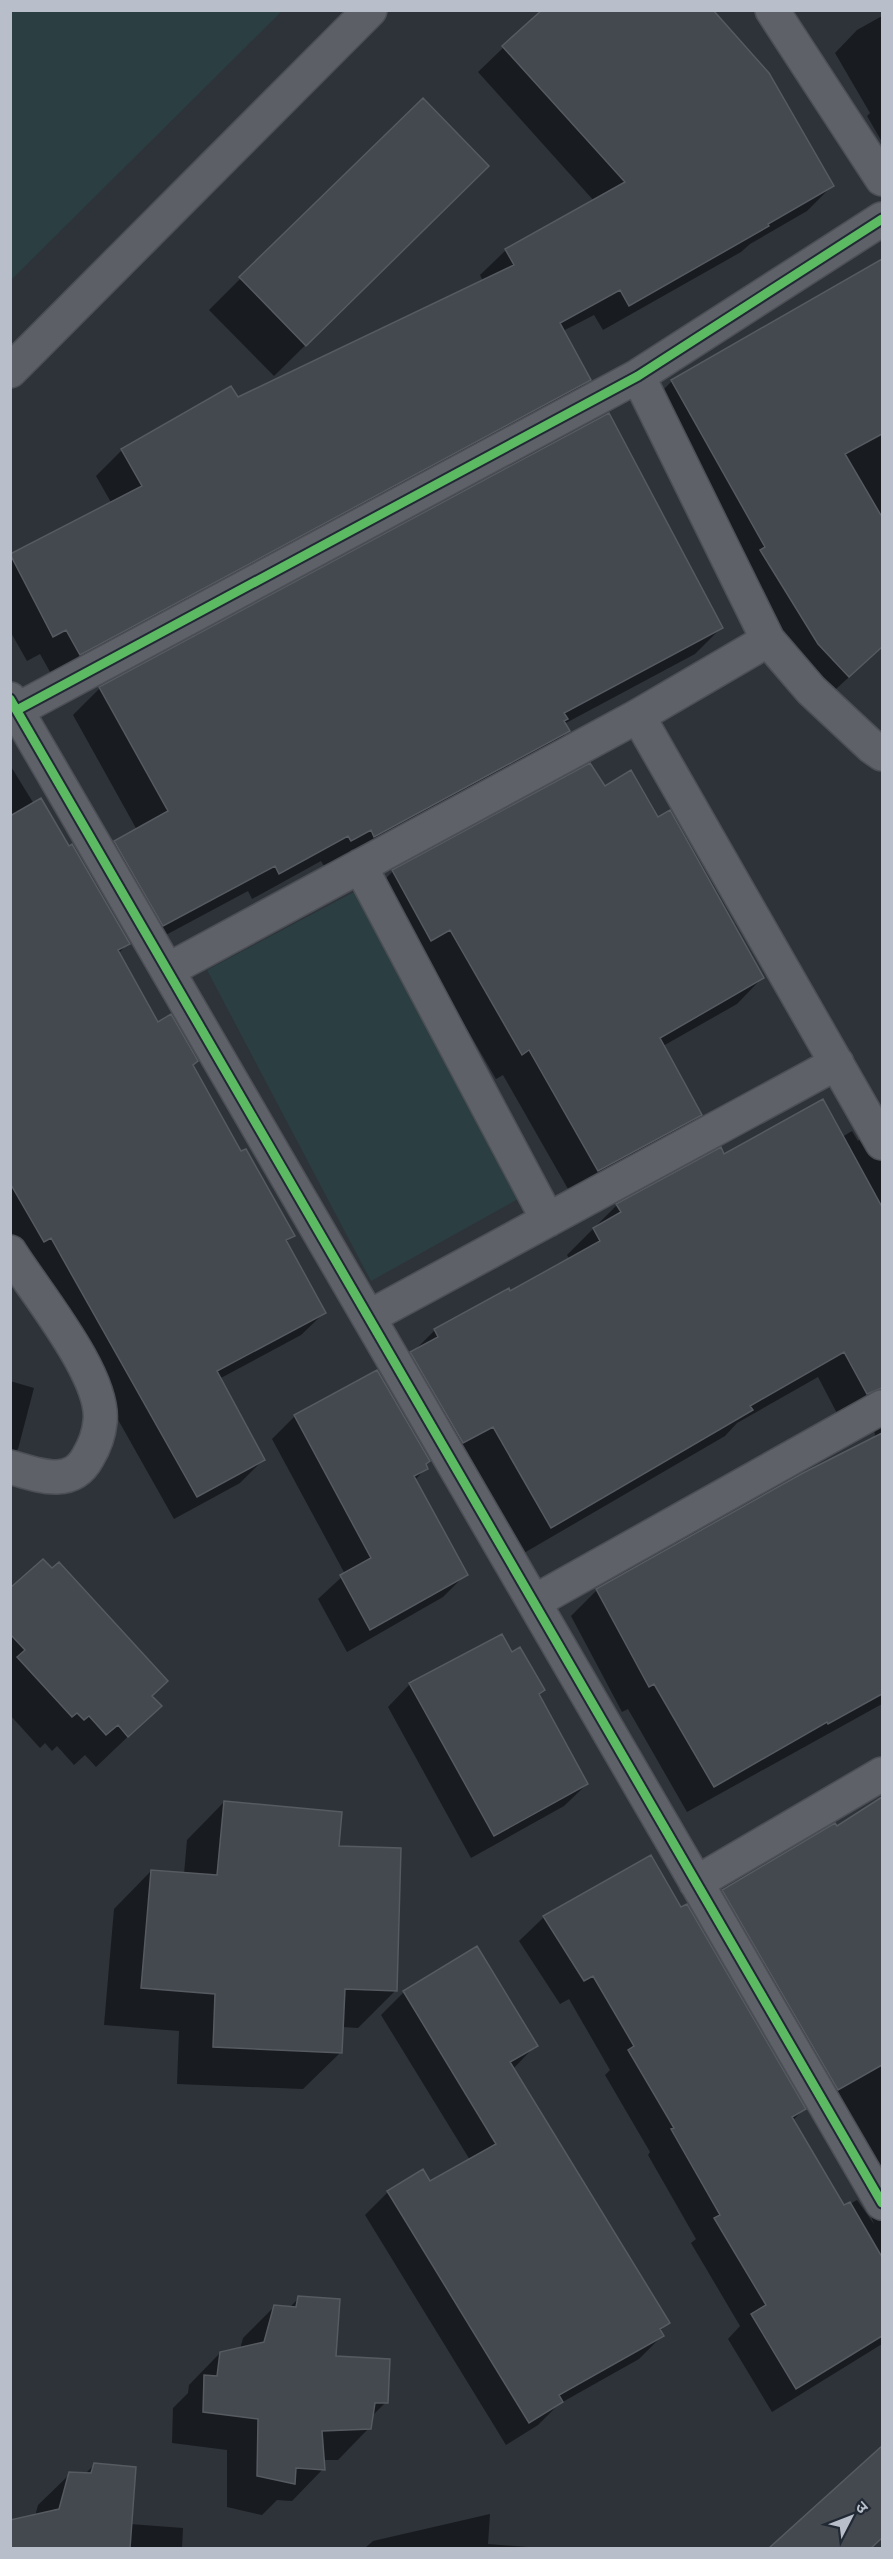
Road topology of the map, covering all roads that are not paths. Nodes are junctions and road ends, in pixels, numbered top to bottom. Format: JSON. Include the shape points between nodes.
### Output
{"nodes":[{"id":1,"x":370,"y":10,"type":"edge"},
{"id":2,"x":772,"y":10,"type":"edge"},
{"id":3,"x":882,"y":179,"type":"edge"},
{"id":4,"x":882,"y":219,"type":"edge"},
{"id":5,"x":10,"y":371,"type":"edge"},
{"id":6,"x":638,"y":376,"type":"junction"},
{"id":7,"x":768,"y":640,"type":"junction"},
{"id":8,"x":14,"y":704,"type":"edge"},
{"id":9,"x":638,"y":716,"type":"junction"},
{"id":10,"x":882,"y":754,"type":"edge"},
{"id":11,"x":360,"y":866,"type":"junction"},
{"id":12,"x":168,"y":970,"type":"junction"},
{"id":13,"x":837,"y":1063,"type":"junction"},
{"id":14,"x":882,"y":1143,"type":"edge"},
{"id":15,"x":548,"y":1220,"type":"junction"},
{"id":16,"x":11,"y":1255,"type":"edge"},
{"id":17,"x":369,"y":1317,"type":"junction"},
{"id":18,"x":882,"y":1407,"type":"edge"},
{"id":19,"x":10,"y":1467,"type":"edge"},
{"id":20,"x":534,"y":1602,"type":"junction"},
{"id":21,"x":882,"y":1774,"type":"edge"},
{"id":22,"x":696,"y":1883,"type":"junction"},
{"id":23,"x":882,"y":2203,"type":"edge"}],
"edges":[{"from":1,"to":5,"type":"street"},
{"from":2,"to":3,"type":"street"},
{"from":4,"to":6,"type":"street"},
{"from":6,"to":7,"type":"street"},
{"from":6,"to":8,"type":"street"},
{"from":7,"to":9,"type":"street"},
{"from":7,"to":10,"type":"street","via":[[811,690]]},
{"from":8,"to":12,"type":"street"},
{"from":9,"to":11,"type":"street"},
{"from":9,"to":13,"type":"street"},
{"from":11,"to":12,"type":"street"},
{"from":11,"to":15,"type":"street"},
{"from":12,"to":17,"type":"street"},
{"from":13,"to":14,"type":"street"},
{"from":13,"to":15,"type":"street"},
{"from":15,"to":17,"type":"street"},
{"from":16,"to":19,"type":"street","via":[[81,1359],[96,1392],[100,1421],[88,1458],[71,1475],[45,1477]]},
{"from":17,"to":20,"type":"street"},
{"from":18,"to":20,"type":"street"},
{"from":20,"to":22,"type":"street"},
{"from":21,"to":22,"type":"street"},
{"from":22,"to":23,"type":"street"}]}
